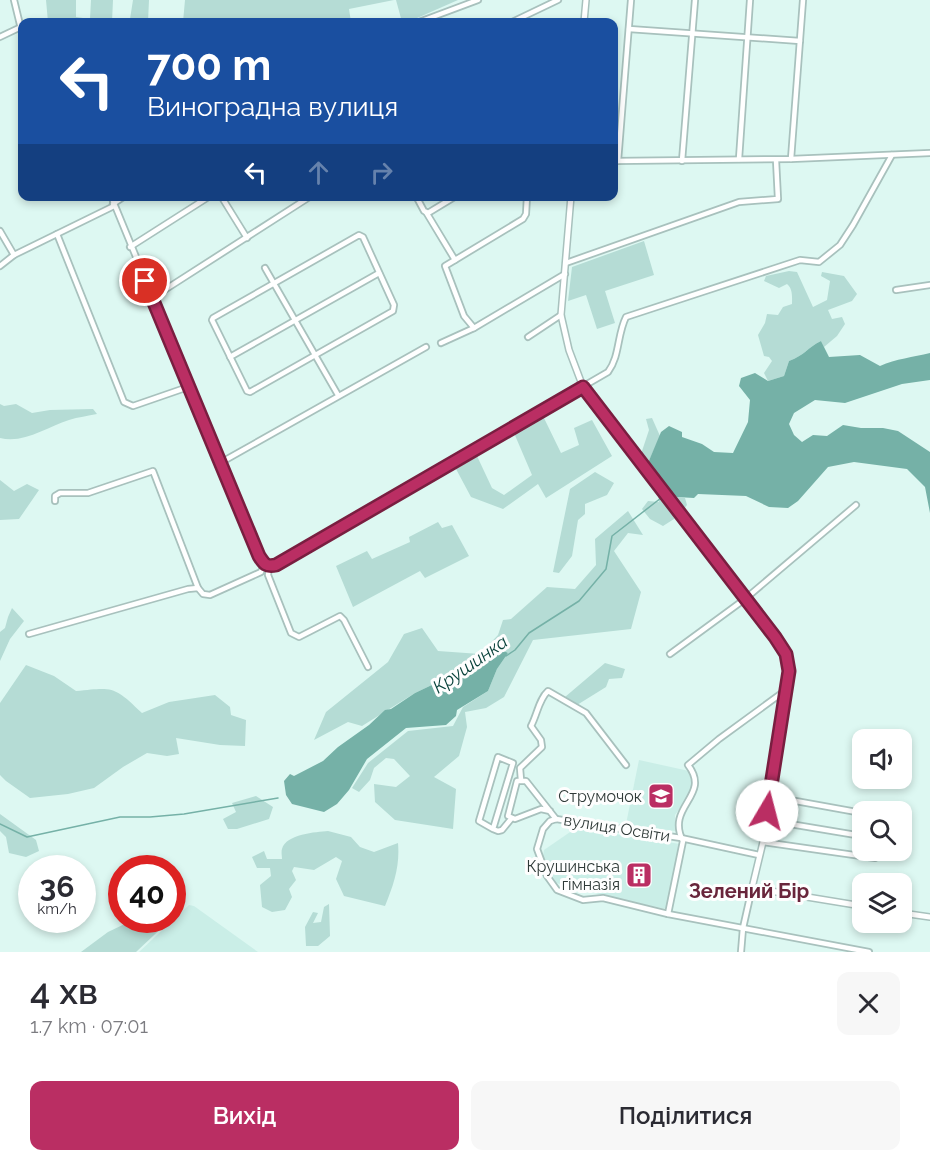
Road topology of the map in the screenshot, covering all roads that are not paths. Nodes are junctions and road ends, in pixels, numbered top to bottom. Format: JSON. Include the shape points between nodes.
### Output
{"nodes":[{"id":1,"x":14,"y":0,"type":"edge"},
{"id":2,"x":478,"y":0,"type":"edge"},
{"id":3,"x":558,"y":0,"type":"edge"},
{"id":4,"x":586,"y":0,"type":"edge"},
{"id":5,"x":631,"y":0,"type":"edge"},
{"id":6,"x":695,"y":0,"type":"edge"},
{"id":7,"x":750,"y":0,"type":"edge"},
{"id":8,"x":803,"y":0,"type":"edge"},
{"id":9,"x":19,"y":18,"type":"edge"},
{"id":10,"x":430,"y":18,"type":"edge"},
{"id":11,"x":520,"y":18,"type":"edge"},
{"id":12,"x":584,"y":18,"type":"edge"},
{"id":13,"x":629,"y":30,"type":"junction"},
{"id":14,"x":18,"y":31,"type":"edge"},
{"id":15,"x":693,"y":33,"type":"junction"},
{"id":16,"x":0,"y":37,"type":"edge"},
{"id":17,"x":746,"y":38,"type":"junction"},
{"id":18,"x":800,"y":41,"type":"junction"},
{"id":19,"x":618,"y":141,"type":"edge"},
{"id":20,"x":930,"y":153,"type":"edge"},
{"id":21,"x":892,"y":154,"type":"junction"},
{"id":22,"x":739,"y":159,"type":"junction"},
{"id":23,"x":791,"y":159,"type":"junction"},
{"id":24,"x":776,"y":160,"type":"junction"},
{"id":25,"x":618,"y":161,"type":"edge"},
{"id":26,"x":682,"y":161,"type":"junction"},
{"id":27,"x":113,"y":201,"type":"edge"},
{"id":28,"x":119,"y":201,"type":"edge"},
{"id":29,"x":202,"y":201,"type":"edge"},
{"id":30,"x":224,"y":201,"type":"edge"},
{"id":31,"x":303,"y":201,"type":"edge"},
{"id":32,"x":419,"y":201,"type":"edge"},
{"id":33,"x":447,"y":201,"type":"edge"},
{"id":34,"x":527,"y":201,"type":"edge"},
{"id":35,"x":571,"y":201,"type":"edge"},
{"id":36,"x":114,"y":205,"type":"junction"},
{"id":37,"x":426,"y":212,"type":"junction"},
{"id":38,"x":0,"y":231,"type":"edge"},
{"id":39,"x":57,"y":234,"type":"junction"},
{"id":40,"x":247,"y":238,"type":"junction"},
{"id":41,"x":130,"y":247,"type":"junction"},
{"id":42,"x":14,"y":255,"type":"junction"},
{"id":43,"x":455,"y":260,"type":"junction"},
{"id":44,"x":566,"y":263,"type":"junction"},
{"id":45,"x":0,"y":266,"type":"edge"},
{"id":46,"x":265,"y":268,"type":"dead end"},
{"id":47,"x":379,"y":273,"type":"junction"},
{"id":48,"x":565,"y":274,"type":"junction"},
{"id":49,"x":273,"y":282,"type":"junction"},
{"id":50,"x":930,"y":285,"type":"edge"},
{"id":51,"x":896,"y":290,"type":"dead end"},
{"id":52,"x":152,"y":298,"type":"junction"},
{"id":53,"x":561,"y":315,"type":"junction"},
{"id":54,"x":295,"y":320,"type":"junction"},
{"id":55,"x":474,"y":328,"type":"junction"},
{"id":56,"x":528,"y":337,"type":"dead end"},
{"id":57,"x":441,"y":343,"type":"dead end"},
{"id":58,"x":426,"y":347,"type":"dead end"},
{"id":59,"x":315,"y":355,"type":"junction"},
{"id":60,"x":230,"y":357,"type":"junction"},
{"id":61,"x":188,"y":387,"type":"junction"},
{"id":62,"x":583,"y":387,"type":"junction"},
{"id":63,"x":338,"y":395,"type":"junction"},
{"id":64,"x":220,"y":463,"type":"junction"},
{"id":65,"x":55,"y":501,"type":"dead end"},
{"id":66,"x":856,"y":505,"type":"dead end"},
{"id":67,"x":267,"y":565,"type":"junction"},
{"id":68,"x":198,"y":588,"type":"junction"},
{"id":69,"x":745,"y":599,"type":"junction"},
{"id":70,"x":29,"y":634,"type":"dead end"},
{"id":71,"x":670,"y":654,"type":"dead end"},
{"id":72,"x":368,"y":667,"type":"dead end"},
{"id":73,"x":786,"y":690,"type":"junction"},
{"id":74,"x":513,"y":763,"type":"junction"},
{"id":75,"x":626,"y":765,"type":"dead end"},
{"id":76,"x":520,"y":768,"type":"junction"},
{"id":77,"x":521,"y":780,"type":"junction"},
{"id":78,"x":768,"y":796,"type":"junction"},
{"id":79,"x":550,"y":811,"type":"junction"},
{"id":80,"x":852,"y":811,"type":"edge"},
{"id":81,"x":511,"y":819,"type":"junction"},
{"id":82,"x":556,"y":819,"type":"junction"},
{"id":83,"x":766,"y":820,"type":"junction"},
{"id":84,"x":494,"y":829,"type":"junction"},
{"id":85,"x":852,"y":834,"type":"edge"},
{"id":86,"x":681,"y":838,"type":"junction"},
{"id":87,"x":763,"y":842,"type":"junction"},
{"id":88,"x":759,"y":855,"type":"junction"},
{"id":89,"x":852,"y":855,"type":"edge"},
{"id":90,"x":752,"y":888,"type":"junction"},
{"id":91,"x":852,"y":904,"type":"edge"},
{"id":92,"x":668,"y":914,"type":"junction"},
{"id":93,"x":912,"y":914,"type":"edge"},
{"id":94,"x":930,"y":917,"type":"edge"},
{"id":95,"x":743,"y":928,"type":"junction"},
{"id":96,"x":741,"y":952,"type":"edge"},
{"id":97,"x":869,"y":952,"type":"edge"}],
"edges":[{"from":1,"to":9,"type":"street"},
{"from":2,"to":10,"type":"street"},
{"from":3,"to":11,"type":"street"},
{"from":4,"to":12,"type":"street"},
{"from":5,"to":13,"type":"street"},
{"from":6,"to":15,"type":"street"},
{"from":7,"to":17,"type":"street"},
{"from":8,"to":18,"type":"street"},
{"from":13,"to":15,"type":"street"},
{"from":13,"to":19,"type":"street"},
{"from":14,"to":16,"type":"street"},
{"from":15,"to":17,"type":"street"},
{"from":15,"to":26,"type":"street"},
{"from":17,"to":18,"type":"street"},
{"from":17,"to":22,"type":"street"},
{"from":18,"to":23,"type":"street"},
{"from":20,"to":21,"type":"street"},
{"from":21,"to":23,"type":"street"},
{"from":21,"to":62,"type":"street","via":[[840,245],[819,262],[800,260],[626,317],[615,363]]},
{"from":22,"to":24,"type":"street"},
{"from":22,"to":26,"type":"street"},
{"from":23,"to":24,"type":"street"},
{"from":24,"to":44,"type":"street","via":[[778,199],[739,202]]},
{"from":25,"to":26,"type":"street"},
{"from":27,"to":36,"type":"street"},
{"from":28,"to":36,"type":"street"},
{"from":29,"to":41,"type":"street"},
{"from":30,"to":40,"type":"street"},
{"from":31,"to":40,"type":"street"},
{"from":32,"to":37,"type":"street"},
{"from":33,"to":37,"type":"street"},
{"from":34,"to":43,"type":"street","via":[[523,219]]},
{"from":35,"to":44,"type":"street"},
{"from":36,"to":39,"type":"street"},
{"from":36,"to":41,"type":"street"},
{"from":37,"to":43,"type":"street"},
{"from":38,"to":42,"type":"street"},
{"from":39,"to":42,"type":"street"},
{"from":39,"to":61,"type":"street","via":[[124,402],[133,406]]},
{"from":40,"to":52,"type":"street"},
{"from":41,"to":52,"type":"street"},
{"from":42,"to":45,"type":"street"},
{"from":43,"to":55,"type":"street","via":[[445,266],[464,316]]},
{"from":44,"to":48,"type":"street"},
{"from":46,"to":49,"type":"street"},
{"from":47,"to":49,"type":"street","via":[[359,235]]},
{"from":47,"to":54,"type":"street"},
{"from":47,"to":59,"type":"street","via":[[394,305],[393,311]]},
{"from":48,"to":53,"type":"street"},
{"from":48,"to":55,"type":"street"},
{"from":49,"to":54,"type":"street"},
{"from":49,"to":60,"type":"street","via":[[213,318]]},
{"from":50,"to":51,"type":"street"},
{"from":52,"to":61,"type":"street"},
{"from":53,"to":56,"type":"street"},
{"from":53,"to":62,"type":"street"},
{"from":54,"to":59,"type":"street"},
{"from":54,"to":60,"type":"street"},
{"from":55,"to":57,"type":"street"},
{"from":58,"to":63,"type":"street"},
{"from":59,"to":60,"type":"street","via":[[250,392],[243,386]]},
{"from":59,"to":63,"type":"street"},
{"from":61,"to":64,"type":"street"},
{"from":62,"to":67,"type":"street","via":[[276,565]]},
{"from":62,"to":69,"type":"street"},
{"from":63,"to":64,"type":"street"},
{"from":64,"to":67,"type":"street"},
{"from":65,"to":68,"type":"street","via":[[60,493],[88,493],[153,471]]},
{"from":66,"to":69,"type":"street"},
{"from":67,"to":68,"type":"street","via":[[261,572],[210,595]]},
{"from":67,"to":72,"type":"street","via":[[291,633],[299,637],[340,616]]},
{"from":68,"to":70,"type":"street"},
{"from":69,"to":71,"type":"street"},
{"from":69,"to":73,"type":"street","via":[[786,654]]},
{"from":73,"to":78,"type":"street"},
{"from":73,"to":86,"type":"street","via":[[688,765],[695,777],[695,791],[679,817]]},
{"from":74,"to":76,"type":"street"},
{"from":74,"to":84,"type":"street"},
{"from":74,"to":84,"type":"street","via":[[498,757],[479,821]]},
{"from":75,"to":76,"type":"street","via":[[586,714],[548,691],[531,726],[542,747]]},
{"from":76,"to":77,"type":"street"},
{"from":77,"to":79,"type":"street"},
{"from":77,"to":81,"type":"street","via":[[517,781],[508,816]]},
{"from":78,"to":80,"type":"street"},
{"from":78,"to":83,"type":"street"},
{"from":79,"to":81,"type":"street","via":[[541,809]]},
{"from":79,"to":82,"type":"street"},
{"from":81,"to":84,"type":"street","via":[[502,830]]},
{"from":82,"to":86,"type":"street","name":"вулиця Освіти"},
{"from":82,"to":92,"type":"street","name":"вулиця Освіти","via":[[543,829],[537,849],[557,890],[583,900],[603,898]]},
{"from":83,"to":85,"type":"street"},
{"from":83,"to":87,"type":"street"},
{"from":86,"to":88,"type":"street","name":"вулиця Освіти"},
{"from":86,"to":92,"type":"street"},
{"from":87,"to":88,"type":"street"},
{"from":87,"to":89,"type":"street"},
{"from":88,"to":90,"type":"street"},
{"from":90,"to":91,"type":"street"},
{"from":90,"to":95,"type":"street"},
{"from":92,"to":95,"type":"street"},
{"from":93,"to":94,"type":"street"},
{"from":95,"to":96,"type":"street"},
{"from":95,"to":97,"type":"street"}]}
